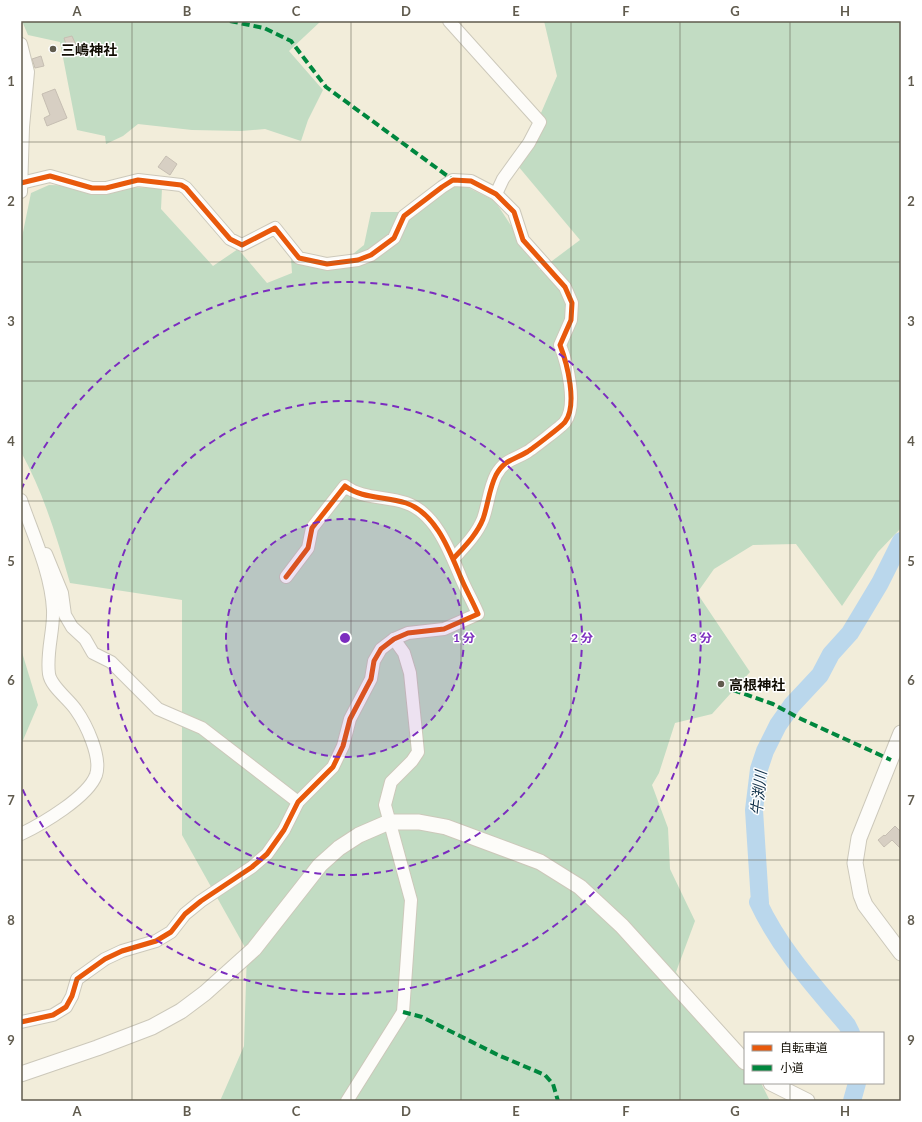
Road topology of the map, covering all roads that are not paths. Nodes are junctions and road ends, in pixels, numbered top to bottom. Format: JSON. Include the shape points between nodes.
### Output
{"nodes":[{"id":1,"x":449,"y":21,"type":"edge"},
{"id":2,"x":21,"y":44,"type":"edge"},
{"id":3,"x":21,"y":183,"type":"edge"},
{"id":4,"x":21,"y":192,"type":"edge"},
{"id":5,"x":496,"y":194,"type":"junction"},
{"id":6,"x":21,"y":500,"type":"edge"},
{"id":7,"x":35,"y":540,"type":"junction"},
{"id":8,"x":454,"y":558,"type":"junction"},
{"id":9,"x":286,"y":577,"type":"dead end"},
{"id":10,"x":394,"y":639,"type":"junction"},
{"id":11,"x":901,"y":733,"type":"edge"},
{"id":12,"x":298,"y":802,"type":"junction"},
{"id":13,"x":389,"y":822,"type":"junction"},
{"id":14,"x":21,"y":834,"type":"edge"},
{"id":15,"x":901,"y":954,"type":"edge"},
{"id":16,"x":21,"y":1022,"type":"edge"},
{"id":17,"x":744,"y":1061,"type":"edge"},
{"id":18,"x":21,"y":1074,"type":"edge"},
{"id":19,"x":773,"y":1084,"type":"edge"},
{"id":20,"x":347,"y":1101,"type":"edge"},
{"id":21,"x":807,"y":1101,"type":"edge"}],
"edges":[{"from":1,"to":5,"type":"street","via":[[540,122]]},
{"from":2,"to":3,"type":"street","via":[[28,72]]},
{"from":3,"to":4,"type":"street"},
{"from":3,"to":5,"type":"street","via":[[50,176],[92,188],[106,188],[138,180],[181,185],[230,239],[242,245],[275,228],[296,256],[327,264],[358,260],[371,255],[394,238],[404,216],[453,180],[471,181]]},
{"from":5,"to":8,"type":"street","via":[[514,212],[523,240],[565,286],[572,303],[571,320],[560,345],[569,370],[570,411],[565,422],[527,452],[508,460],[496,475],[482,520],[472,537]]},
{"from":6,"to":7,"type":"street"},
{"from":7,"to":12,"type":"street","via":[[49,558],[62,593],[65,615],[72,628],[85,639],[93,653],[111,662],[158,709],[202,728]]},
{"from":7,"to":14,"type":"street","via":[[50,588],[53,612],[48,658],[49,676],[76,709],[86,726],[97,758],[96,773],[92,782],[73,802],[40,825]]},
{"from":8,"to":9,"type":"street","via":[[429,519],[416,508],[406,503],[353,492],[344,486],[312,528],[308,548]]},
{"from":8,"to":10,"type":"street","via":[[478,614],[444,629],[408,633]]},
{"from":10,"to":12,"type":"street","via":[[381,649],[374,662],[371,680],[350,718],[343,746],[332,767]]},
{"from":10,"to":13,"type":"street","via":[[404,653],[410,673],[418,752],[391,782],[385,805]]},
{"from":11,"to":15,"type":"street","via":[[858,838],[855,863],[865,905]]},
{"from":12,"to":16,"type":"street","via":[[284,830],[267,854],[201,901],[171,932],[156,941],[105,959],[77,979],[66,1007],[53,1015]]},
{"from":13,"to":17,"type":"street","via":[[419,822],[446,827],[540,862],[558,872],[602,907]]},
{"from":13,"to":18,"type":"street","via":[[359,835],[335,852],[320,866],[254,949],[181,1011],[152,1027]]},
{"from":13,"to":20,"type":"street","via":[[411,900],[403,1012]]},
{"from":19,"to":21,"type":"street"}]}
